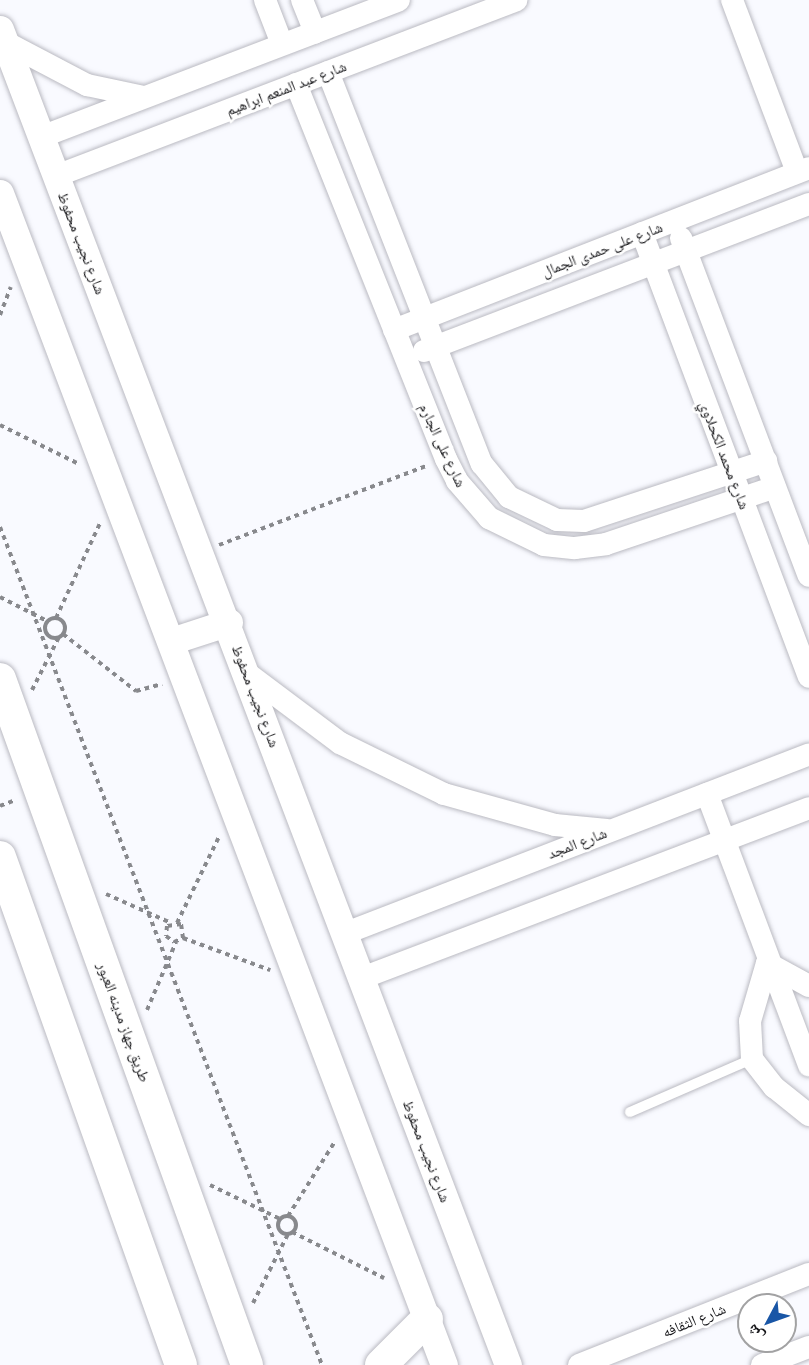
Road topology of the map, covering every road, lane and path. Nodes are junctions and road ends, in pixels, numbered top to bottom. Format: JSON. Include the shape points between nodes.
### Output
{"nodes":[{"id":1,"x":265,"y":0,"type":"edge"},
{"id":2,"x":302,"y":0,"type":"edge"},
{"id":3,"x":399,"y":0,"type":"edge"},
{"id":4,"x":516,"y":0,"type":"edge"},
{"id":5,"x":732,"y":0,"type":"edge"},
{"id":6,"x":315,"y":32,"type":"junction"},
{"id":7,"x":2,"y":36,"type":"edge"},
{"id":8,"x":282,"y":44,"type":"junction"},
{"id":9,"x":328,"y":72,"type":"junction"},
{"id":10,"x":296,"y":84,"type":"junction"},
{"id":11,"x":146,"y":97,"type":"junction"},
{"id":12,"x":41,"y":137,"type":"junction"},
{"id":13,"x":803,"y":170,"type":"edge"},
{"id":14,"x":56,"y":176,"type":"junction"},
{"id":15,"x":0,"y":193,"type":"edge"},
{"id":16,"x":809,"y":204,"type":"edge"},
{"id":17,"x":674,"y":220,"type":"junction"},
{"id":18,"x":642,"y":233,"type":"junction"},
{"id":19,"x":686,"y":251,"type":"junction"},
{"id":20,"x":653,"y":263,"type":"junction"},
{"id":21,"x":425,"y":318,"type":"junction"},
{"id":22,"x":394,"y":330,"type":"junction"},
{"id":23,"x":436,"y":346,"type":"junction"},
{"id":24,"x":406,"y":358,"type":"junction"},
{"id":25,"x":0,"y":425,"type":"edge"},
{"id":26,"x":446,"y":459,"type":"junction"},
{"id":27,"x":766,"y":461,"type":"junction"},
{"id":28,"x":732,"y":473,"type":"junction"},
{"id":29,"x":111,"y":485,"type":"junction"},
{"id":30,"x":775,"y":486,"type":"junction"},
{"id":31,"x":509,"y":497,"type":"junction"},
{"id":32,"x":741,"y":498,"type":"junction"},
{"id":33,"x":489,"y":518,"type":"junction"},
{"id":34,"x":0,"y":527,"type":"edge"},
{"id":35,"x":201,"y":551,"type":"junction"},
{"id":36,"x":809,"y":576,"type":"edge"},
{"id":37,"x":0,"y":597,"type":"edge"},
{"id":38,"x":34,"y":614,"type":"junction"},
{"id":39,"x":56,"y":618,"type":"junction"},
{"id":40,"x":47,"y":621,"type":"junction"},
{"id":41,"x":228,"y":622,"type":"junction"},
{"id":42,"x":61,"y":636,"type":"junction"},
{"id":43,"x":171,"y":641,"type":"junction"},
{"id":44,"x":50,"y":654,"type":"junction"},
{"id":45,"x":248,"y":674,"type":"junction"},
{"id":46,"x":809,"y":677,"type":"edge"},
{"id":47,"x":185,"y":678,"type":"junction"},
{"id":48,"x":0,"y":679,"type":"edge"},
{"id":49,"x":16,"y":722,"type":"junction"},
{"id":50,"x":809,"y":754,"type":"edge"},
{"id":51,"x":707,"y":794,"type":"junction"},
{"id":52,"x":233,"y":807,"type":"junction"},
{"id":53,"x":809,"y":808,"type":"edge"},
{"id":54,"x":612,"y":830,"type":"junction"},
{"id":55,"x":723,"y":841,"type":"junction"},
{"id":56,"x":0,"y":857,"type":"edge"},
{"id":57,"x":73,"y":881,"type":"junction"},
{"id":58,"x":152,"y":913,"type":"junction"},
{"id":59,"x":177,"y":922,"type":"junction"},
{"id":60,"x":171,"y":923,"type":"junction"},
{"id":61,"x":345,"y":933,"type":"junction"},
{"id":62,"x":183,"y":938,"type":"junction"},
{"id":63,"x":176,"y":942,"type":"junction"},
{"id":64,"x":170,"y":960,"type":"junction"},
{"id":65,"x":767,"y":963,"type":"junction"},
{"id":66,"x":362,"y":978,"type":"junction"},
{"id":67,"x":299,"y":981,"type":"junction"},
{"id":68,"x":809,"y":986,"type":"edge"},
{"id":69,"x":132,"y":1043,"type":"junction"},
{"id":70,"x":752,"y":1059,"type":"junction"},
{"id":71,"x":809,"y":1065,"type":"edge"},
{"id":72,"x":630,"y":1112,"type":"dead end"},
{"id":73,"x":809,"y":1114,"type":"edge"},
{"id":74,"x":350,"y":1117,"type":"junction"},
{"id":75,"x":177,"y":1170,"type":"junction"},
{"id":76,"x":267,"y":1212,"type":"junction"},
{"id":77,"x":288,"y":1216,"type":"junction"},
{"id":78,"x":280,"y":1219,"type":"junction"},
{"id":79,"x":290,"y":1233,"type":"junction"},
{"id":80,"x":282,"y":1251,"type":"junction"},
{"id":81,"x":809,"y":1274,"type":"edge"},
{"id":82,"x":422,"y":1307,"type":"junction"},
{"id":83,"x":236,"y":1335,"type":"junction"},
{"id":84,"x":809,"y":1347,"type":"edge"},
{"id":85,"x":809,"y":1356,"type":"edge"},
{"id":86,"x":181,"y":1365,"type":"edge"},
{"id":87,"x":247,"y":1365,"type":"edge"},
{"id":88,"x":322,"y":1365,"type":"edge"},
{"id":89,"x":381,"y":1365,"type":"edge"},
{"id":90,"x":444,"y":1365,"type":"edge"},
{"id":91,"x":508,"y":1365,"type":"edge"},
{"id":92,"x":579,"y":1365,"type":"edge"},
{"id":93,"x":762,"y":1365,"type":"edge"},
{"id":94,"x":802,"y":1365,"type":"edge"}],
"edges":[{"from":1,"to":8,"type":"street"},
{"from":2,"to":6,"type":"street"},
{"from":3,"to":6,"type":"street"},
{"from":4,"to":9,"type":"street","name":"شارع عبد المنعم ابراهيم"},
{"from":5,"to":13,"type":"street"},
{"from":6,"to":8,"type":"street"},
{"from":7,"to":11,"type":"street","via":[[87,85]]},
{"from":7,"to":12,"type":"street","name":"شارع نجيب محفوظ"},
{"from":8,"to":11,"type":"street"},
{"from":9,"to":10,"type":"street","name":"شارع عبد المنعم ابراهيم"},
{"from":9,"to":21,"type":"street","name":"شارع على الجارم"},
{"from":10,"to":14,"type":"street","name":"شارع عبد المنعم ابراهيم"},
{"from":10,"to":22,"type":"street","name":"شارع على الجارم"},
{"from":11,"to":12,"type":"street"},
{"from":12,"to":14,"type":"street","name":"شارع نجيب محفوظ"},
{"from":13,"to":17,"type":"street","name":"شارع على حمدى الجمال"},
{"from":14,"to":35,"type":"street","name":"شارع نجيب محفوظ"},
{"from":15,"to":29,"type":"street"},
{"from":16,"to":19,"type":"street"},
{"from":17,"to":18,"type":"street","name":"شارع على حمدى الجمال"},
{"from":17,"to":19,"type":"street"},
{"from":18,"to":20,"type":"street","name":"شارع محمد الكحلاوي"},
{"from":18,"to":21,"type":"street","name":"شارع على حمدى الجمال"},
{"from":19,"to":20,"type":"street"},
{"from":19,"to":27,"type":"street"},
{"from":20,"to":23,"type":"street"},
{"from":20,"to":28,"type":"street","name":"شارع محمد الكحلاوي"},
{"from":21,"to":22,"type":"street","name":"شارع على حمدى الجمال"},
{"from":21,"to":23,"type":"street","name":"شارع على الجارم"},
{"from":22,"to":24,"type":"street","name":"شارع على الجارم"},
{"from":23,"to":24,"type":"street"},
{"from":23,"to":31,"type":"street","name":"شارع على الجارم","via":[[482,464]]},
{"from":24,"to":26,"type":"street","name":"شارع على الجارم"},
{"from":25,"to":29,"type":"path"},
{"from":26,"to":33,"type":"street","name":"شارع على الجارم","via":[[457,481]]},
{"from":26,"to":35,"type":"path"},
{"from":27,"to":28,"type":"street","name":"شارع على الجارم"},
{"from":27,"to":30,"type":"street"},
{"from":28,"to":31,"type":"street","name":"شارع على الجارم","via":[[584,521],[557,520]]},
{"from":28,"to":32,"type":"street","name":"شارع محمد الكحلاوي"},
{"from":29,"to":39,"type":"path"},
{"from":29,"to":43,"type":"street"},
{"from":30,"to":32,"type":"street","name":"شارع على الجارم"},
{"from":30,"to":36,"type":"street"},
{"from":31,"to":33,"type":"street"},
{"from":32,"to":33,"type":"street","name":"شارع على الجارم","via":[[606,544],[575,548],[544,545]]},
{"from":32,"to":46,"type":"street","name":"شارع محمد الكحلاوي"},
{"from":34,"to":38,"type":"path"},
{"from":35,"to":41,"type":"street","name":"شارع نجيب محفوظ"},
{"from":37,"to":38,"type":"path"},
{"from":38,"to":40,"type":"path"},
{"from":38,"to":44,"type":"path"},
{"from":39,"to":40,"type":"path"},
{"from":39,"to":42,"type":"path","via":[[64,624]]},
{"from":40,"to":42,"type":"path","via":[[45,631]]},
{"from":41,"to":43,"type":"street"},
{"from":41,"to":45,"type":"street","name":"شارع نجيب محفوظ"},
{"from":42,"to":44,"type":"path"},
{"from":42,"to":47,"type":"path","via":[[136,691]]},
{"from":43,"to":47,"type":"street"},
{"from":44,"to":49,"type":"path"},
{"from":44,"to":58,"type":"path"},
{"from":45,"to":54,"type":"street","via":[[340,743],[444,794],[555,825]]},
{"from":45,"to":61,"type":"street","name":"شارع نجيب محفوظ"},
{"from":47,"to":52,"type":"street"},
{"from":48,"to":49,"type":"main road","name":"طريق جهاز مدينه العبور"},
{"from":49,"to":57,"type":"main road","name":"طريق جهاز مدينه العبور"},
{"from":50,"to":51,"type":"street","name":"شارع المجد"},
{"from":51,"to":54,"type":"street","name":"شارع المجد"},
{"from":51,"to":55,"type":"street"},
{"from":52,"to":59,"type":"path"},
{"from":52,"to":67,"type":"street"},
{"from":53,"to":55,"type":"street"},
{"from":54,"to":61,"type":"street","name":"شارع المجد"},
{"from":55,"to":65,"type":"street"},
{"from":55,"to":66,"type":"street"},
{"from":56,"to":86,"type":"main road"},
{"from":57,"to":58,"type":"path"},
{"from":57,"to":69,"type":"main road","name":"طريق جهاز مدينه العبور"},
{"from":58,"to":60,"type":"path"},
{"from":58,"to":64,"type":"path"},
{"from":59,"to":60,"type":"path"},
{"from":59,"to":62,"type":"path","via":[[184,928]]},
{"from":60,"to":63,"type":"path","via":[[166,936]]},
{"from":61,"to":66,"type":"street","name":"شارع نجيب محفوظ"},
{"from":62,"to":63,"type":"path"},
{"from":62,"to":67,"type":"path"},
{"from":63,"to":64,"type":"path"},
{"from":64,"to":69,"type":"path"},
{"from":64,"to":76,"type":"path"},
{"from":65,"to":68,"type":"street"},
{"from":65,"to":70,"type":"street","via":[[750,1021]]},
{"from":65,"to":71,"type":"street"},
{"from":66,"to":91,"type":"street","name":"شارع نجيب محفوظ"},
{"from":67,"to":74,"type":"street"},
{"from":69,"to":75,"type":"main road","name":"طريق جهاز مدينه العبور"},
{"from":70,"to":72,"type":"lane"},
{"from":70,"to":73,"type":"street","via":[[774,1087]]},
{"from":74,"to":77,"type":"path"},
{"from":74,"to":82,"type":"street"},
{"from":75,"to":76,"type":"path"},
{"from":75,"to":83,"type":"main road","name":"طريق جهاز مدينه العبور"},
{"from":76,"to":78,"type":"path"},
{"from":76,"to":80,"type":"path"},
{"from":77,"to":78,"type":"path"},
{"from":77,"to":79,"type":"path","via":[[296,1225]]},
{"from":78,"to":79,"type":"path","via":[[278,1227]]},
{"from":79,"to":80,"type":"path"},
{"from":79,"to":82,"type":"path"},
{"from":80,"to":83,"type":"path"},
{"from":80,"to":88,"type":"path"},
{"from":81,"to":92,"type":"street","name":"شارع الثقافه"},
{"from":82,"to":89,"type":"main road"},
{"from":82,"to":90,"type":"street"},
{"from":83,"to":87,"type":"main road","name":"طريق جهاز مدينه العبور"},
{"from":84,"to":93,"type":"street"},
{"from":85,"to":94,"type":"street"}]}
